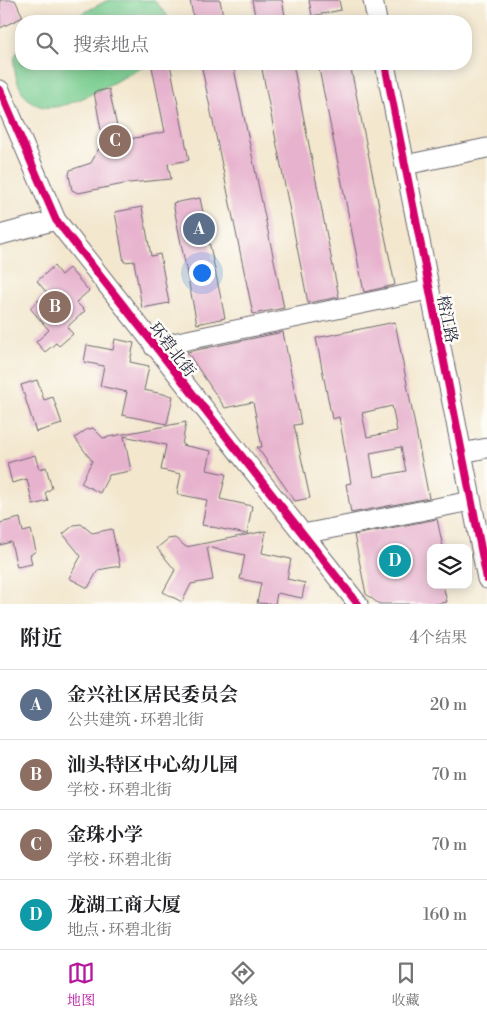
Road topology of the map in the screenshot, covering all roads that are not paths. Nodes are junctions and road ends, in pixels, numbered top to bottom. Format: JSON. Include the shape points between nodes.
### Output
{"nodes":[{"id":1,"x":373,"y":0,"type":"edge"},
{"id":2,"x":376,"y":15,"type":"edge"},
{"id":3,"x":386,"y":70,"type":"edge"},
{"id":4,"x":0,"y":90,"type":"edge"},
{"id":5,"x":487,"y":148,"type":"edge"},
{"id":6,"x":404,"y":165,"type":"junction"},
{"id":7,"x":56,"y":220,"type":"junction"},
{"id":8,"x":0,"y":235,"type":"edge"},
{"id":9,"x":428,"y":290,"type":"junction"},
{"id":10,"x":154,"y":347,"type":"junction"},
{"id":11,"x":487,"y":448,"type":"edge"},
{"id":12,"x":462,"y":453,"type":"junction"},
{"id":13,"x":471,"y":501,"type":"junction"},
{"id":14,"x":303,"y":534,"type":"junction"},
{"id":15,"x":487,"y":579,"type":"edge"},
{"id":16,"x":358,"y":604,"type":"edge"}],
"edges":[{"from":1,"to":2,"type":"street"},
{"from":3,"to":6,"type":"street","name":"榕江路"},
{"from":4,"to":7,"type":"street","name":"环碧北街"},
{"from":5,"to":6,"type":"street"},
{"from":6,"to":9,"type":"street","name":"榕江路"},
{"from":7,"to":8,"type":"street"},
{"from":7,"to":10,"type":"street","name":"环碧北街"},
{"from":9,"to":10,"type":"street"},
{"from":9,"to":12,"type":"street","name":"榕江路"},
{"from":10,"to":14,"type":"street","name":"环碧北街"},
{"from":11,"to":12,"type":"street"},
{"from":12,"to":13,"type":"street","name":"榕江路"},
{"from":13,"to":14,"type":"street"},
{"from":13,"to":15,"type":"street","name":"榕江路"},
{"from":14,"to":16,"type":"street","name":"环碧北街"}]}
